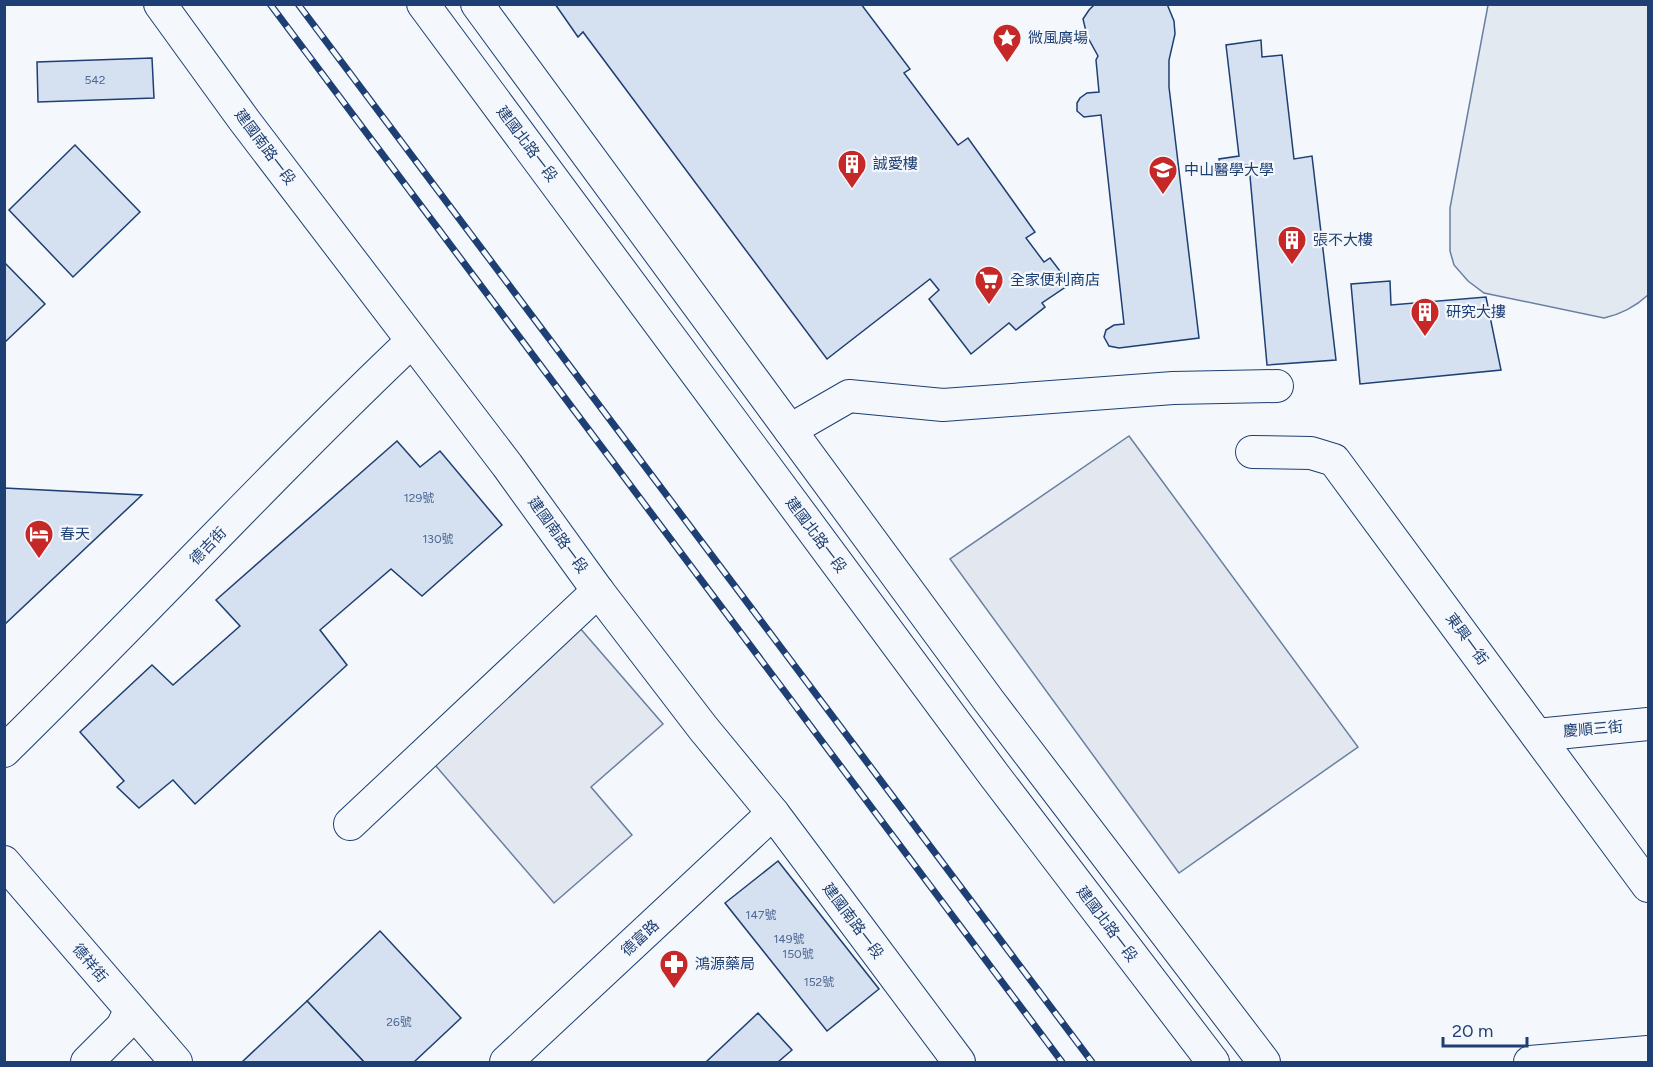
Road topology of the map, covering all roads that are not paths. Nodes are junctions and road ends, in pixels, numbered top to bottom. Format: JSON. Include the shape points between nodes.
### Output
{"nodes":[{"id":1,"x":160,"y":4,"type":"edge"},
{"id":2,"x":423,"y":4,"type":"edge"},
{"id":3,"x":477,"y":4,"type":"edge"},
{"id":4,"x":412,"y":341,"type":"junction"},
{"id":5,"x":1277,"y":386,"type":"dead end"},
{"id":6,"x":790,"y":430,"type":"junction"},
{"id":7,"x":1252,"y":452,"type":"dead end"},
{"id":8,"x":598,"y":591,"type":"junction"},
{"id":9,"x":1648,"y":724,"type":"edge"},
{"id":10,"x":1537,"y":735,"type":"junction"},
{"id":11,"x":4,"y":752,"type":"edge"},
{"id":12,"x":773,"y":813,"type":"junction"},
{"id":13,"x":350,"y":825,"type":"dead end"},
{"id":14,"x":4,"y":862,"type":"edge"},
{"id":15,"x":1648,"y":886,"type":"edge"},
{"id":16,"x":130,"y":1011,"type":"junction"},
{"id":17,"x":1648,"y":1052,"type":"edge"},
{"id":18,"x":87,"y":1062,"type":"edge"},
{"id":19,"x":176,"y":1062,"type":"edge"},
{"id":20,"x":506,"y":1062,"type":"edge"},
{"id":21,"x":959,"y":1062,"type":"edge"},
{"id":22,"x":1213,"y":1062,"type":"edge"},
{"id":23,"x":1264,"y":1062,"type":"edge"},
{"id":24,"x":1530,"y":1062,"type":"edge"}],
"edges":[{"from":1,"to":4,"type":"street","name":"建國南路一段"},
{"from":2,"to":22,"type":"street","name":"建國北路一段","via":[[994,775]]},
{"from":3,"to":6,"type":"street"},
{"from":4,"to":8,"type":"street","name":"建國南路一段"},
{"from":4,"to":11,"type":"street","name":"德吉街","via":[[343,406]]},
{"from":5,"to":6,"type":"street","via":[[1173,388],[943,405],[849,396]]},
{"from":6,"to":23,"type":"street","via":[[982,692]]},
{"from":7,"to":10,"type":"street","name":"東興一街","via":[[1311,453],[1334,460]]},
{"from":8,"to":12,"type":"street","name":"建國南路一段"},
{"from":8,"to":13,"type":"street"},
{"from":9,"to":10,"type":"street","name":"慶順三街"},
{"from":10,"to":15,"type":"street","name":"東興一街"},
{"from":12,"to":20,"type":"street","name":"德富路"},
{"from":12,"to":21,"type":"street","name":"建國南路一段"},
{"from":14,"to":16,"type":"street","name":"德祥街"},
{"from":16,"to":18,"type":"street","via":[[122,1027]]},
{"from":16,"to":19,"type":"street","name":"德祥街"},
{"from":17,"to":24,"type":"street"}]}
